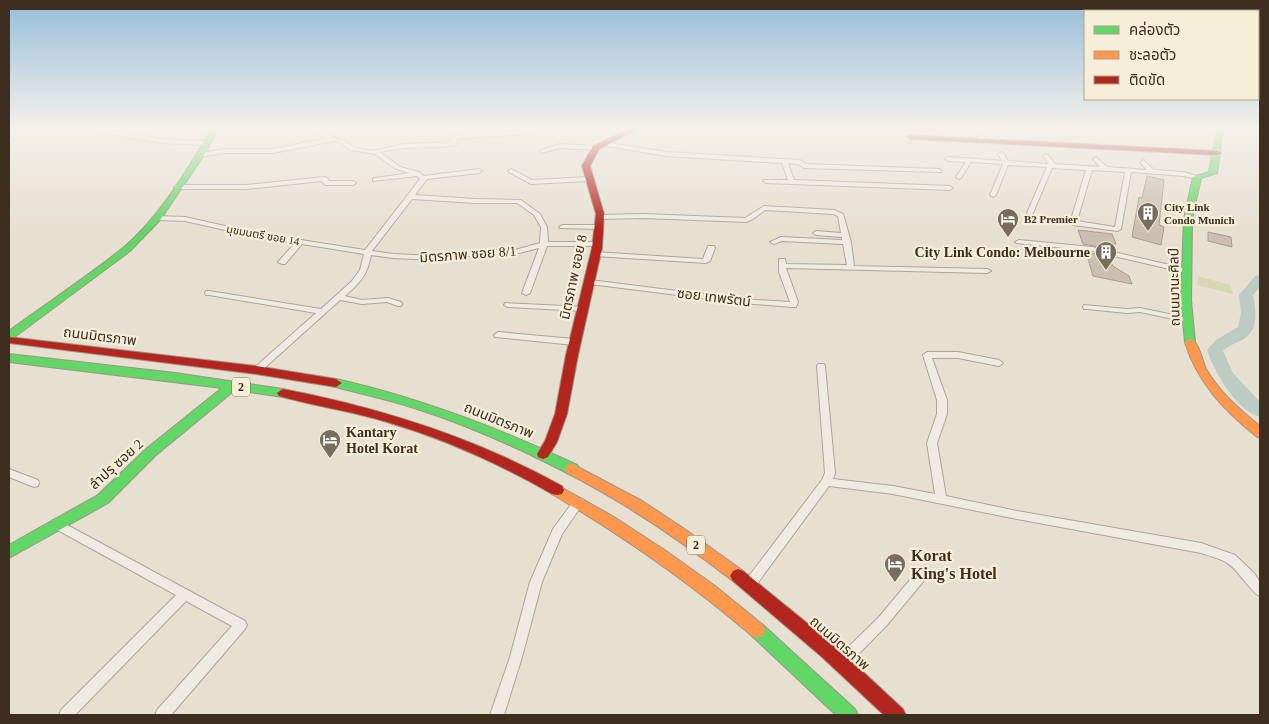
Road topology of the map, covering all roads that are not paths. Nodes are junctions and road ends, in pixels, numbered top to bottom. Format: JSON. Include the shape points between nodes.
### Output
{"nodes":[{"id":1,"x":784,"y":162,"type":"edge"},
{"id":2,"x":194,"y":163,"type":"edge"},
{"id":3,"x":390,"y":163,"type":"edge"},
{"id":4,"x":588,"y":163,"type":"edge"},
{"id":5,"x":801,"y":163,"type":"edge"},
{"id":6,"x":968,"y":163,"type":"edge"},
{"id":7,"x":1002,"y":163,"type":"edge"},
{"id":8,"x":1006,"y":163,"type":"junction"},
{"id":9,"x":1050,"y":163,"type":"edge"},
{"id":10,"x":1099,"y":163,"type":"edge"},
{"id":11,"x":1144,"y":163,"type":"edge"},
{"id":12,"x":1215,"y":163,"type":"edge"},
{"id":13,"x":1052,"y":166,"type":"junction"},
{"id":14,"x":1089,"y":169,"type":"junction"},
{"id":15,"x":1104,"y":169,"type":"junction"},
{"id":16,"x":479,"y":171,"type":"dead end"},
{"id":17,"x":511,"y":171,"type":"dead end"},
{"id":18,"x":939,"y":171,"type":"dead end"},
{"id":19,"x":1128,"y":171,"type":"junction"},
{"id":20,"x":1152,"y":172,"type":"junction"},
{"id":21,"x":420,"y":176,"type":"junction"},
{"id":22,"x":959,"y":177,"type":"dead end"},
{"id":23,"x":1197,"y":177,"type":"junction"},
{"id":24,"x":588,"y":179,"type":"junction"},
{"id":25,"x":375,"y":180,"type":"dead end"},
{"id":26,"x":766,"y":181,"type":"dead end"},
{"id":27,"x":791,"y":181,"type":"junction"},
{"id":28,"x":353,"y":183,"type":"dead end"},
{"id":29,"x":177,"y":187,"type":"junction"},
{"id":30,"x":950,"y":188,"type":"dead end"},
{"id":31,"x":993,"y":195,"type":"dead end"},
{"id":32,"x":410,"y":197,"type":"junction"},
{"id":33,"x":1030,"y":213,"type":"dead end"},
{"id":34,"x":157,"y":218,"type":"junction"},
{"id":35,"x":599,"y":222,"type":"junction"},
{"id":36,"x":562,"y":226,"type":"dead end"},
{"id":37,"x":816,"y":233,"type":"dead end"},
{"id":38,"x":846,"y":239,"type":"junction"},
{"id":39,"x":301,"y":242,"type":"junction"},
{"id":40,"x":774,"y":242,"type":"dead end"},
{"id":41,"x":1019,"y":242,"type":"dead end"},
{"id":42,"x":544,"y":244,"type":"junction"},
{"id":43,"x":711,"y":248,"type":"dead end"},
{"id":44,"x":596,"y":249,"type":"junction"},
{"id":45,"x":368,"y":251,"type":"junction"},
{"id":46,"x":282,"y":262,"type":"dead end"},
{"id":47,"x":782,"y":263,"type":"joint"},
{"id":48,"x":851,"y":267,"type":"junction"},
{"id":49,"x":986,"y":271,"type":"dead end"},
{"id":50,"x":1187,"y":272,"type":"junction"},
{"id":51,"x":590,"y":282,"type":"junction"},
{"id":52,"x":209,"y":293,"type":"dead end"},
{"id":53,"x":526,"y":293,"type":"dead end"},
{"id":54,"x":340,"y":298,"type":"junction"},
{"id":55,"x":398,"y":304,"type":"dead end"},
{"id":56,"x":508,"y":305,"type":"dead end"},
{"id":57,"x":1087,"y":307,"type":"dead end"},
{"id":58,"x":584,"y":310,"type":"junction"},
{"id":59,"x":324,"y":312,"type":"junction"},
{"id":60,"x":1188,"y":320,"type":"junction"},
{"id":61,"x":498,"y":335,"type":"dead end"},
{"id":62,"x":9,"y":336,"type":"edge"},
{"id":63,"x":9,"y":340,"type":"edge"},
{"id":64,"x":574,"y":342,"type":"junction"},
{"id":65,"x":9,"y":358,"type":"edge"},
{"id":66,"x":999,"y":363,"type":"dead end"},
{"id":67,"x":821,"y":366,"type":"dead end"},
{"id":68,"x":257,"y":370,"type":"junction"},
{"id":69,"x":233,"y":385,"type":"junction"},
{"id":70,"x":1260,"y":433,"type":"edge"},
{"id":71,"x":543,"y":454,"type":"junction"},
{"id":72,"x":9,"y":473,"type":"edge"},
{"id":73,"x":826,"y":482,"type":"junction"},
{"id":74,"x":34,"y":483,"type":"dead end"},
{"id":75,"x":940,"y":500,"type":"junction"},
{"id":76,"x":580,"y":501,"type":"junction"},
{"id":77,"x":55,"y":524,"type":"junction"},
{"id":78,"x":9,"y":552,"type":"edge"},
{"id":79,"x":923,"y":573,"type":"dead end"},
{"id":80,"x":749,"y":585,"type":"junction"},
{"id":81,"x":1260,"y":591,"type":"edge"},
{"id":82,"x":185,"y":594,"type":"junction"},
{"id":83,"x":841,"y":662,"type":"junction"},
{"id":84,"x":66,"y":715,"type":"edge"},
{"id":85,"x":162,"y":715,"type":"edge"},
{"id":86,"x":496,"y":715,"type":"edge"},
{"id":87,"x":849,"y":715,"type":"edge"},
{"id":88,"x":897,"y":715,"type":"edge"}],
"edges":[{"from":1,"to":27,"type":"street"},
{"from":2,"to":29,"type":"main road"},
{"from":3,"to":21,"type":"street"},
{"from":4,"to":24,"type":"main road","name":"มิตรภาพ ซอย 8"},
{"from":5,"to":18,"type":"street","via":[[804,166]]},
{"from":6,"to":22,"type":"street"},
{"from":7,"to":8,"type":"street"},
{"from":8,"to":13,"type":"street"},
{"from":8,"to":31,"type":"street"},
{"from":9,"to":13,"type":"street"},
{"from":10,"to":15,"type":"street"},
{"from":11,"to":20,"type":"street"},
{"from":12,"to":23,"type":"main road","via":[[1213,173]]},
{"from":13,"to":14,"type":"street"},
{"from":13,"to":33,"type":"street"},
{"from":14,"to":15,"type":"street"},
{"from":14,"to":19,"type":"street","via":[[1073,223],[1118,229]]},
{"from":15,"to":19,"type":"street"},
{"from":16,"to":21,"type":"street"},
{"from":17,"to":24,"type":"street","via":[[531,182]]},
{"from":19,"to":20,"type":"street"},
{"from":20,"to":23,"type":"street"},
{"from":21,"to":25,"type":"street"},
{"from":21,"to":32,"type":"street","via":[[424,179]]},
{"from":23,"to":50,"type":"main road","name":"ถนนมานะศิลป์","via":[[1189,208]]},
{"from":24,"to":35,"type":"main road","name":"มิตรภาพ ซอย 8"},
{"from":26,"to":27,"type":"street"},
{"from":27,"to":30,"type":"street"},
{"from":28,"to":29,"type":"street","via":[[326,183],[325,179],[246,187]]},
{"from":29,"to":34,"type":"main road"},
{"from":32,"to":42,"type":"street","via":[[475,202],[519,201],[537,214],[544,227]]},
{"from":32,"to":45,"type":"street"},
{"from":34,"to":39,"type":"street","name":"มุขมนตรี ซอย 14","via":[[186,219]]},
{"from":34,"to":62,"type":"main road","via":[[126,249]]},
{"from":35,"to":36,"type":"street"},
{"from":35,"to":38,"type":"street","via":[[659,216],[737,221],[751,218],[764,208],[778,208],[841,215]]},
{"from":35,"to":44,"type":"main road","name":"มิตรภาพ ซอย 8"},
{"from":37,"to":38,"type":"street"},
{"from":38,"to":40,"type":"street","via":[[781,239]]},
{"from":38,"to":48,"type":"street"},
{"from":39,"to":45,"type":"street","name":"มุขมนตรี ซอย 14"},
{"from":39,"to":46,"type":"street"},
{"from":41,"to":50,"type":"street","via":[[1092,249]]},
{"from":42,"to":44,"type":"street","name":"มิตรภาพ ซอย 8/1"},
{"from":42,"to":45,"type":"street","name":"มิตรภาพ ซอย 8/1","via":[[515,252],[436,258]]},
{"from":42,"to":53,"type":"street"},
{"from":43,"to":44,"type":"street","name":"มิตรภาพ ซอย 8/1","via":[[706,261]]},
{"from":44,"to":51,"type":"main road","name":"มิตรภาพ ซอย 8"},
{"from":45,"to":54,"type":"street","via":[[364,270]]},
{"from":47,"to":48,"type":"street"},
{"from":47,"to":51,"type":"street","name":"ซอย เทพรัตน์","via":[[793,305]]},
{"from":48,"to":49,"type":"street"},
{"from":50,"to":60,"type":"main road","name":"ถนนมานะศิลป์"},
{"from":51,"to":58,"type":"main road","name":"มิตรภาพ ซอย 8"},
{"from":52,"to":59,"type":"street"},
{"from":54,"to":55,"type":"street","via":[[362,302],[388,300]]},
{"from":54,"to":59,"type":"street"},
{"from":56,"to":58,"type":"street"},
{"from":57,"to":60,"type":"street","via":[[1140,310]]},
{"from":58,"to":64,"type":"main road","name":"มิตรภาพ ซอย 8"},
{"from":59,"to":68,"type":"street"},
{"from":60,"to":70,"type":"main road","name":"ถนนมานะศิลป์","via":[[1192,353],[1203,374],[1222,399]]},
{"from":61,"to":64,"type":"street"},
{"from":63,"to":68,"type":"main road","name":"ถนนมิตรภาพ","number":"2"},
{"from":64,"to":71,"type":"main road","name":"มิตรภาพ ซอย 8","via":[[562,412],[551,444]]},
{"from":65,"to":69,"type":"main road","number":"2"},
{"from":66,"to":75,"type":"street","via":[[958,355],[927,355],[942,400],[942,414],[932,443]]},
{"from":67,"to":73,"type":"street","via":[[830,473]]},
{"from":68,"to":71,"type":"main road","name":"ถนนมิตรภาพ","number":"2","via":[[356,388],[404,401]]},
{"from":69,"to":76,"type":"main road","number":"2","via":[[300,396],[387,417],[496,458]]},
{"from":69,"to":77,"type":"main road","name":"ลำปรุ ซอย 2","via":[[151,452],[103,498]]},
{"from":71,"to":80,"type":"main road","name":"ถนนมิตรภาพ","number":"2","via":[[600,483],[658,519]]},
{"from":72,"to":74,"type":"street"},
{"from":73,"to":75,"type":"street"},
{"from":73,"to":80,"type":"street"},
{"from":75,"to":81,"type":"street","via":[[1201,548],[1231,559],[1250,576]]},
{"from":76,"to":86,"type":"street","via":[[557,532],[536,582]]},
{"from":76,"to":87,"type":"main road","number":"2","via":[[639,539],[726,603]]},
{"from":77,"to":78,"type":"main road","name":"ลำปรุ ซอย 2"},
{"from":77,"to":82,"type":"street"},
{"from":79,"to":83,"type":"street","via":[[883,622]]},
{"from":80,"to":83,"type":"main road","name":"ถนนมิตรภาพ","number":"2"},
{"from":82,"to":84,"type":"street"},
{"from":82,"to":85,"type":"street","via":[[241,625]]},
{"from":83,"to":88,"type":"main road","name":"ถนนมิตรภาพ","number":"2"}]}
